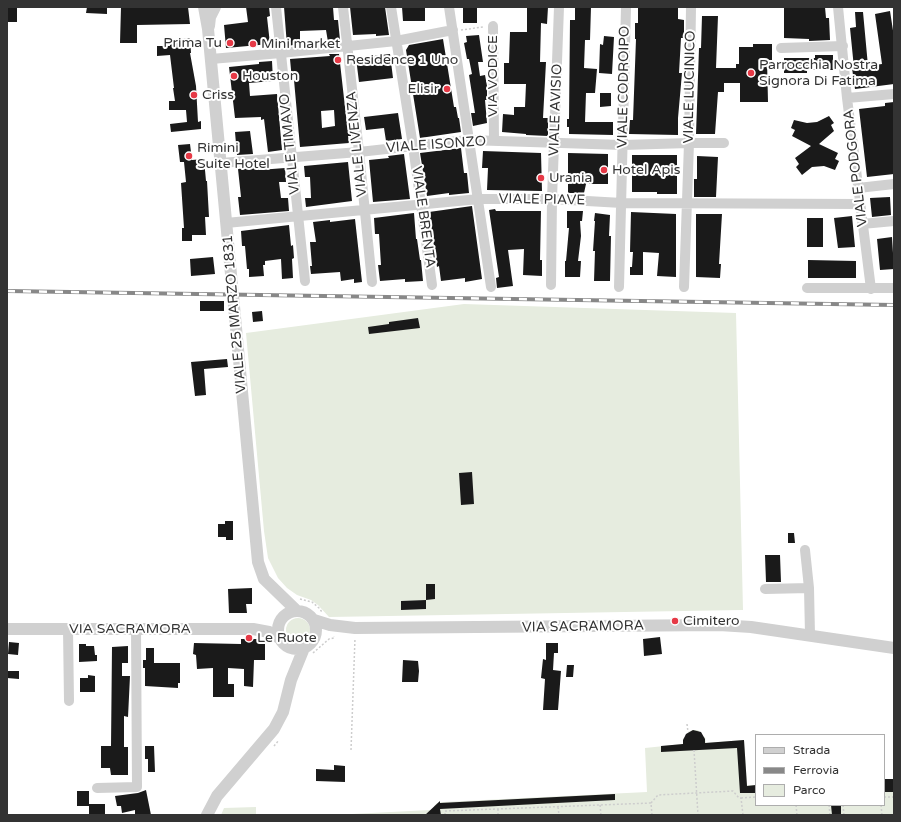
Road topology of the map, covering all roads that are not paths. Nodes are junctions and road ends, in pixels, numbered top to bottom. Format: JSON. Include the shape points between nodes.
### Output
{"nodes":[{"id":1,"x":204,"y":7,"type":"edge"},
{"id":2,"x":215,"y":7,"type":"edge"},
{"id":3,"x":276,"y":7,"type":"edge"},
{"id":4,"x":343,"y":7,"type":"edge"},
{"id":5,"x":391,"y":7,"type":"edge"},
{"id":6,"x":448,"y":7,"type":"edge"},
{"id":7,"x":559,"y":7,"type":"edge"},
{"id":8,"x":626,"y":7,"type":"edge"},
{"id":9,"x":691,"y":7,"type":"edge"},
{"id":10,"x":838,"y":7,"type":"edge"},
{"id":11,"x":493,"y":26,"type":"road end"},
{"id":12,"x":208,"y":29,"type":"junction"},
{"id":13,"x":453,"y":30,"type":"junction"},
{"id":14,"x":396,"y":42,"type":"junction"},
{"id":15,"x":843,"y":46,"type":"junction"},
{"id":16,"x":346,"y":47,"type":"junction"},
{"id":17,"x":781,"y":48,"type":"dead end"},
{"id":18,"x":281,"y":53,"type":"junction"},
{"id":19,"x":211,"y":59,"type":"junction"},
{"id":20,"x":894,"y":94,"type":"edge"},
{"id":21,"x":847,"y":98,"type":"junction"},
{"id":22,"x":468,"y":140,"type":"junction"},
{"id":23,"x":494,"y":141,"type":"junction"},
{"id":24,"x":555,"y":143,"type":"junction"},
{"id":25,"x":689,"y":143,"type":"junction"},
{"id":26,"x":724,"y":143,"type":"dead end"},
{"id":27,"x":623,"y":145,"type":"junction"},
{"id":28,"x":413,"y":146,"type":"junction"},
{"id":29,"x":359,"y":152,"type":"junction"},
{"id":30,"x":291,"y":156,"type":"junction"},
{"id":31,"x":221,"y":163,"type":"junction"},
{"id":32,"x":894,"y":184,"type":"edge"},
{"id":33,"x":858,"y":188,"type":"junction"},
{"id":34,"x":479,"y":199,"type":"junction"},
{"id":35,"x":552,"y":199,"type":"junction"},
{"id":36,"x":622,"y":203,"type":"junction"},
{"id":37,"x":686,"y":203,"type":"junction"},
{"id":38,"x":860,"y":204,"type":"junction"},
{"id":39,"x":421,"y":205,"type":"junction"},
{"id":40,"x":364,"y":211,"type":"junction"},
{"id":41,"x":298,"y":217,"type":"junction"},
{"id":42,"x":894,"y":221,"type":"edge"},
{"id":43,"x":226,"y":223,"type":"junction"},
{"id":44,"x":862,"y":224,"type":"junction"},
{"id":45,"x":305,"y":281,"type":"dead end"},
{"id":46,"x":372,"y":282,"type":"dead end"},
{"id":47,"x":432,"y":285,"type":"dead end"},
{"id":48,"x":551,"y":285,"type":"dead end"},
{"id":49,"x":491,"y":286,"type":"dead end"},
{"id":50,"x":684,"y":287,"type":"dead end"},
{"id":51,"x":620,"y":288,"type":"dead end"},
{"id":52,"x":807,"y":288,"type":"dead end"},
{"id":53,"x":894,"y":288,"type":"edge"},
{"id":54,"x":871,"y":289,"type":"junction"},
{"id":55,"x":805,"y":550,"type":"dead end"},
{"id":56,"x":809,"y":588,"type":"junction"},
{"id":57,"x":766,"y":589,"type":"dead end"},
{"id":58,"x":278,"y":593,"type":"junction"},
{"id":59,"x":297,"y":611,"type":"junction"},
{"id":60,"x":319,"y":617,"type":"junction"},
{"id":61,"x":282,"y":619,"type":"junction"},
{"id":62,"x":136,"y":628,"type":"junction"},
{"id":63,"x":252,"y":628,"type":"junction"},
{"id":64,"x":355,"y":628,"type":"junction"},
{"id":65,"x":7,"y":629,"type":"edge"},
{"id":66,"x":68,"y":629,"type":"junction"},
{"id":67,"x":810,"y":635,"type":"junction"},
{"id":68,"x":281,"y":639,"type":"junction"},
{"id":69,"x":308,"y":644,"type":"junction"},
{"id":70,"x":894,"y":646,"type":"edge"},
{"id":71,"x":291,"y":647,"type":"junction"},
{"id":72,"x":291,"y":680,"type":"junction"},
{"id":73,"x":69,"y":701,"type":"dead end"},
{"id":74,"x":98,"y":788,"type":"dead end"},
{"id":75,"x":207,"y":815,"type":"edge"}],
"edges":[{"from":1,"to":12,"type":"street","name":"VIALE 25 MARZO 1831"},
{"from":2,"to":12,"type":"street","name":"VIALE 25 MARZO 1831"},
{"from":3,"to":18,"type":"street","name":"VIALE TIMAVO"},
{"from":4,"to":16,"type":"street","name":"VIALE LIVENZA"},
{"from":5,"to":14,"type":"street","name":"VIALE BRENTA"},
{"from":6,"to":13,"type":"street"},
{"from":7,"to":24,"type":"street","name":"VIALE AVISIO"},
{"from":8,"to":27,"type":"street","name":"VIALE CODROIPO"},
{"from":9,"to":25,"type":"street","name":"VIALE LUCINICO"},
{"from":10,"to":15,"type":"street","name":"VIALE PODGORA"},
{"from":11,"to":23,"type":"street","name":"VIA VODICE"},
{"from":12,"to":19,"type":"street","name":"VIALE 25 MARZO 1831"},
{"from":13,"to":14,"type":"street"},
{"from":13,"to":22,"type":"street"},
{"from":14,"to":16,"type":"street"},
{"from":14,"to":28,"type":"street","name":"VIALE BRENTA"},
{"from":15,"to":17,"type":"street"},
{"from":15,"to":21,"type":"street","name":"VIALE PODGORA"},
{"from":16,"to":18,"type":"street"},
{"from":16,"to":29,"type":"street","name":"VIALE LIVENZA"},
{"from":18,"to":19,"type":"street"},
{"from":18,"to":30,"type":"street","name":"VIALE TIMAVO"},
{"from":19,"to":31,"type":"street","name":"VIALE 25 MARZO 1831"},
{"from":20,"to":21,"type":"street"},
{"from":21,"to":33,"type":"street","name":"VIALE PODGORA"},
{"from":22,"to":23,"type":"street","name":"VIALE ISONZO"},
{"from":22,"to":28,"type":"street","name":"VIALE ISONZO"},
{"from":22,"to":34,"type":"street"},
{"from":23,"to":24,"type":"street","name":"VIALE ISONZO"},
{"from":24,"to":27,"type":"street","name":"VIALE ISONZO"},
{"from":24,"to":35,"type":"street","name":"VIALE AVISIO"},
{"from":25,"to":26,"type":"street","name":"VIALE ISONZO"},
{"from":25,"to":27,"type":"street","name":"VIALE ISONZO"},
{"from":25,"to":37,"type":"street","name":"VIALE LUCINICO"},
{"from":27,"to":36,"type":"street","name":"VIALE CODROIPO"},
{"from":28,"to":29,"type":"street","name":"VIALE ISONZO"},
{"from":28,"to":39,"type":"street","name":"VIALE BRENTA"},
{"from":29,"to":30,"type":"street","name":"VIALE ISONZO"},
{"from":29,"to":40,"type":"street","name":"VIALE LIVENZA"},
{"from":30,"to":31,"type":"street","name":"VIALE ISONZO"},
{"from":30,"to":41,"type":"street","name":"VIALE TIMAVO"},
{"from":31,"to":43,"type":"street","name":"VIALE 25 MARZO 1831"},
{"from":32,"to":33,"type":"street"},
{"from":33,"to":38,"type":"street","name":"VIALE PODGORA"},
{"from":34,"to":35,"type":"street","name":"VIALE PIAVE"},
{"from":34,"to":39,"type":"street","name":"VIALE PIAVE"},
{"from":34,"to":49,"type":"street"},
{"from":35,"to":36,"type":"street","name":"VIALE PIAVE"},
{"from":35,"to":48,"type":"street","name":"VIALE AVISIO"},
{"from":36,"to":37,"type":"street","name":"VIALE PIAVE"},
{"from":36,"to":51,"type":"street","name":"VIALE CODROIPO"},
{"from":37,"to":38,"type":"street","name":"VIALE PIAVE"},
{"from":37,"to":50,"type":"street","name":"VIALE LUCINICO"},
{"from":38,"to":44,"type":"street","name":"VIALE PODGORA"},
{"from":39,"to":40,"type":"street","name":"VIALE PIAVE"},
{"from":39,"to":47,"type":"street","name":"VIALE BRENTA"},
{"from":40,"to":41,"type":"street","name":"VIALE PIAVE"},
{"from":40,"to":46,"type":"street","name":"VIALE LIVENZA"},
{"from":41,"to":43,"type":"street","name":"VIALE PIAVE"},
{"from":41,"to":45,"type":"street","name":"VIALE TIMAVO"},
{"from":42,"to":44,"type":"street"},
{"from":43,"to":58,"type":"street","name":"VIALE 25 MARZO 1831","via":[[258,562],[264,579]]},
{"from":44,"to":54,"type":"street","name":"VIALE PODGORA"},
{"from":52,"to":54,"type":"street"},
{"from":53,"to":54,"type":"street"},
{"from":55,"to":56,"type":"street"},
{"from":56,"to":57,"type":"street"},
{"from":56,"to":67,"type":"street"},
{"from":58,"to":59,"type":"street","name":"VIALE 25 MARZO 1831"},
{"from":58,"to":61,"type":"street"},
{"from":59,"to":60,"type":"street"},
{"from":59,"to":61,"type":"street","via":[[288,613]]},
{"from":60,"to":64,"type":"street","name":"VIA SACRAMORA","via":[[330,625]]},
{"from":60,"to":69,"type":"street"},
{"from":61,"to":63,"type":"street","name":"VIA SACRAMORA"},
{"from":61,"to":68,"type":"street","via":[[279,627]]},
{"from":62,"to":63,"type":"street","name":"VIA SACRAMORA"},
{"from":62,"to":66,"type":"street","name":"VIA SACRAMORA"},
{"from":62,"to":74,"type":"street","via":[[137,787]]},
{"from":63,"to":68,"type":"street","name":"VIA SACRAMORA","via":[[269,632]]},
{"from":64,"to":67,"type":"street","name":"VIA SACRAMORA","via":[[719,625]]},
{"from":64,"to":69,"type":"street","name":"VIA SACRAMORA","via":[[331,631]]},
{"from":65,"to":66,"type":"street","name":"VIA SACRAMORA"},
{"from":66,"to":73,"type":"street"},
{"from":67,"to":70,"type":"street","name":"VIA SACRAMORA"},
{"from":68,"to":71,"type":"street"},
{"from":69,"to":71,"type":"street","via":[[297,648]]},
{"from":69,"to":72,"type":"street"},
{"from":71,"to":72,"type":"street"},
{"from":72,"to":75,"type":"street","via":[[283,712],[274,729],[217,796]]}]}
